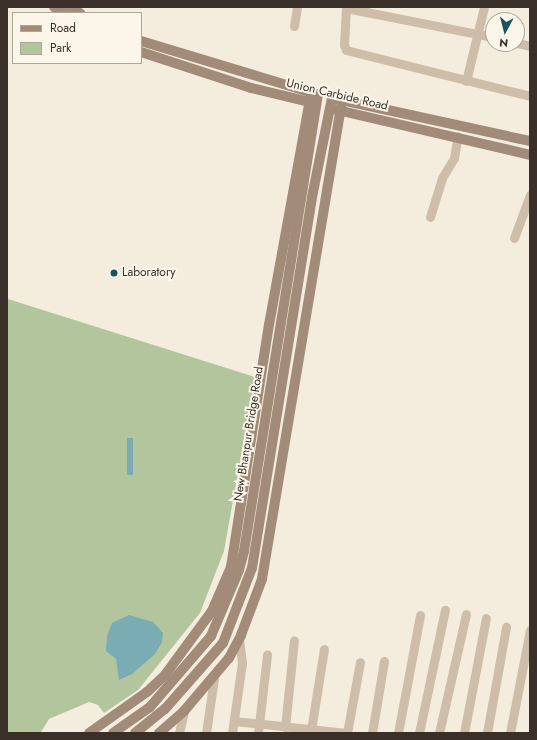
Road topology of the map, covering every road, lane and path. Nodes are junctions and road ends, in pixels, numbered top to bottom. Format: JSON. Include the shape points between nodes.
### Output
{"nodes":[{"id":1,"x":54,"y":7,"type":"edge"},
{"id":2,"x":297,"y":7,"type":"edge"},
{"id":3,"x":346,"y":7,"type":"edge"},
{"id":4,"x":395,"y":7,"type":"edge"},
{"id":5,"x":484,"y":7,"type":"edge"},
{"id":6,"x":72,"y":10,"type":"edge"},
{"id":7,"x":393,"y":17,"type":"junction"},
{"id":8,"x":294,"y":26,"type":"dead end"},
{"id":9,"x":477,"y":34,"type":"junction"},
{"id":10,"x":485,"y":36,"type":"edge"},
{"id":11,"x":142,"y":41,"type":"edge"},
{"id":12,"x":142,"y":52,"type":"edge"},
{"id":13,"x":466,"y":81,"type":"junction"},
{"id":14,"x":530,"y":96,"type":"edge"},
{"id":15,"x":314,"y":98,"type":"junction"},
{"id":16,"x":336,"y":104,"type":"junction"},
{"id":17,"x":458,"y":136,"type":"junction"},
{"id":18,"x":530,"y":141,"type":"edge"},
{"id":19,"x":530,"y":155,"type":"edge"},
{"id":20,"x":530,"y":195,"type":"edge"},
{"id":21,"x":430,"y":217,"type":"dead end"},
{"id":22,"x":514,"y":238,"type":"dead end"},
{"id":23,"x":445,"y":610,"type":"dead end"},
{"id":24,"x":466,"y":614,"type":"dead end"},
{"id":25,"x":420,"y":615,"type":"dead end"},
{"id":26,"x":486,"y":618,"type":"dead end"},
{"id":27,"x":506,"y":627,"type":"dead end"},
{"id":28,"x":530,"y":630,"type":"edge"},
{"id":29,"x":239,"y":639,"type":"junction"},
{"id":30,"x":294,"y":640,"type":"dead end"},
{"id":31,"x":324,"y":649,"type":"dead end"},
{"id":32,"x":267,"y":655,"type":"dead end"},
{"id":33,"x":384,"y":661,"type":"dead end"},
{"id":34,"x":360,"y":662,"type":"dead end"},
{"id":35,"x":214,"y":678,"type":"junction"},
{"id":36,"x":184,"y":711,"type":"junction"},
{"id":37,"x":234,"y":721,"type":"junction"},
{"id":38,"x":259,"y":723,"type":"junction"},
{"id":39,"x":290,"y":729,"type":"edge"},
{"id":40,"x":317,"y":731,"type":"edge"},
{"id":41,"x":90,"y":733,"type":"edge"},
{"id":42,"x":113,"y":733,"type":"edge"},
{"id":43,"x":135,"y":733,"type":"edge"},
{"id":44,"x":159,"y":733,"type":"edge"},
{"id":45,"x":179,"y":733,"type":"edge"},
{"id":46,"x":206,"y":733,"type":"edge"},
{"id":47,"x":232,"y":733,"type":"edge"},
{"id":48,"x":258,"y":733,"type":"edge"},
{"id":49,"x":346,"y":733,"type":"edge"},
{"id":50,"x":372,"y":733,"type":"edge"},
{"id":51,"x":398,"y":733,"type":"edge"},
{"id":52,"x":419,"y":733,"type":"edge"},
{"id":53,"x":439,"y":733,"type":"edge"},
{"id":54,"x":464,"y":733,"type":"edge"},
{"id":55,"x":487,"y":733,"type":"edge"},
{"id":56,"x":510,"y":733,"type":"edge"}],
"edges":[{"from":1,"to":6,"type":"street"},
{"from":2,"to":8,"type":"street"},
{"from":3,"to":7,"type":"street"},
{"from":3,"to":13,"type":"street","via":[[346,50]]},
{"from":4,"to":7,"type":"street"},
{"from":5,"to":9,"type":"street"},
{"from":7,"to":9,"type":"street"},
{"from":9,"to":10,"type":"street"},
{"from":9,"to":13,"type":"street"},
{"from":11,"to":15,"type":"street","name":"Union Carbide Road"},
{"from":12,"to":15,"type":"street","name":"Union Carbide Road","via":[[251,88]]},
{"from":13,"to":14,"type":"street"},
{"from":15,"to":16,"type":"street","name":"Union Carbide Road"},
{"from":15,"to":41,"type":"street","via":[[269,325],[231,567],[212,611],[165,675],[147,692]]},
{"from":15,"to":42,"type":"street","name":"New Bhanpur Bridge Road","via":[[244,551],[227,602],[212,636],[150,707]]},
{"from":16,"to":17,"type":"street","name":"Union Carbide Road"},
{"from":16,"to":18,"type":"street","name":"Union Carbide Road"},
{"from":16,"to":29,"type":"street","via":[[268,552],[258,592]]},
{"from":16,"to":43,"type":"street","name":"New Bhanpur Bridge Road","via":[[252,568],[223,643],[165,709]]},
{"from":17,"to":19,"type":"street","name":"Union Carbide Road"},
{"from":17,"to":21,"type":"street","via":[[454,158],[442,178]]},
{"from":20,"to":22,"type":"street"},
{"from":23,"to":52,"type":"street"},
{"from":24,"to":53,"type":"street"},
{"from":25,"to":51,"type":"street"},
{"from":26,"to":54,"type":"street"},
{"from":27,"to":55,"type":"street"},
{"from":28,"to":56,"type":"street"},
{"from":29,"to":35,"type":"street"},
{"from":29,"to":37,"type":"street","via":[[242,663]]},
{"from":30,"to":39,"type":"street"},
{"from":31,"to":40,"type":"street"},
{"from":32,"to":38,"type":"street"},
{"from":33,"to":50,"type":"street"},
{"from":34,"to":49,"type":"street"},
{"from":35,"to":36,"type":"street"},
{"from":35,"to":46,"type":"street"},
{"from":36,"to":44,"type":"street"},
{"from":36,"to":45,"type":"street"},
{"from":37,"to":38,"type":"street"},
{"from":37,"to":47,"type":"street"},
{"from":38,"to":39,"type":"street"},
{"from":38,"to":48,"type":"street"},
{"from":39,"to":40,"type":"street"},
{"from":40,"to":49,"type":"street"}]}
